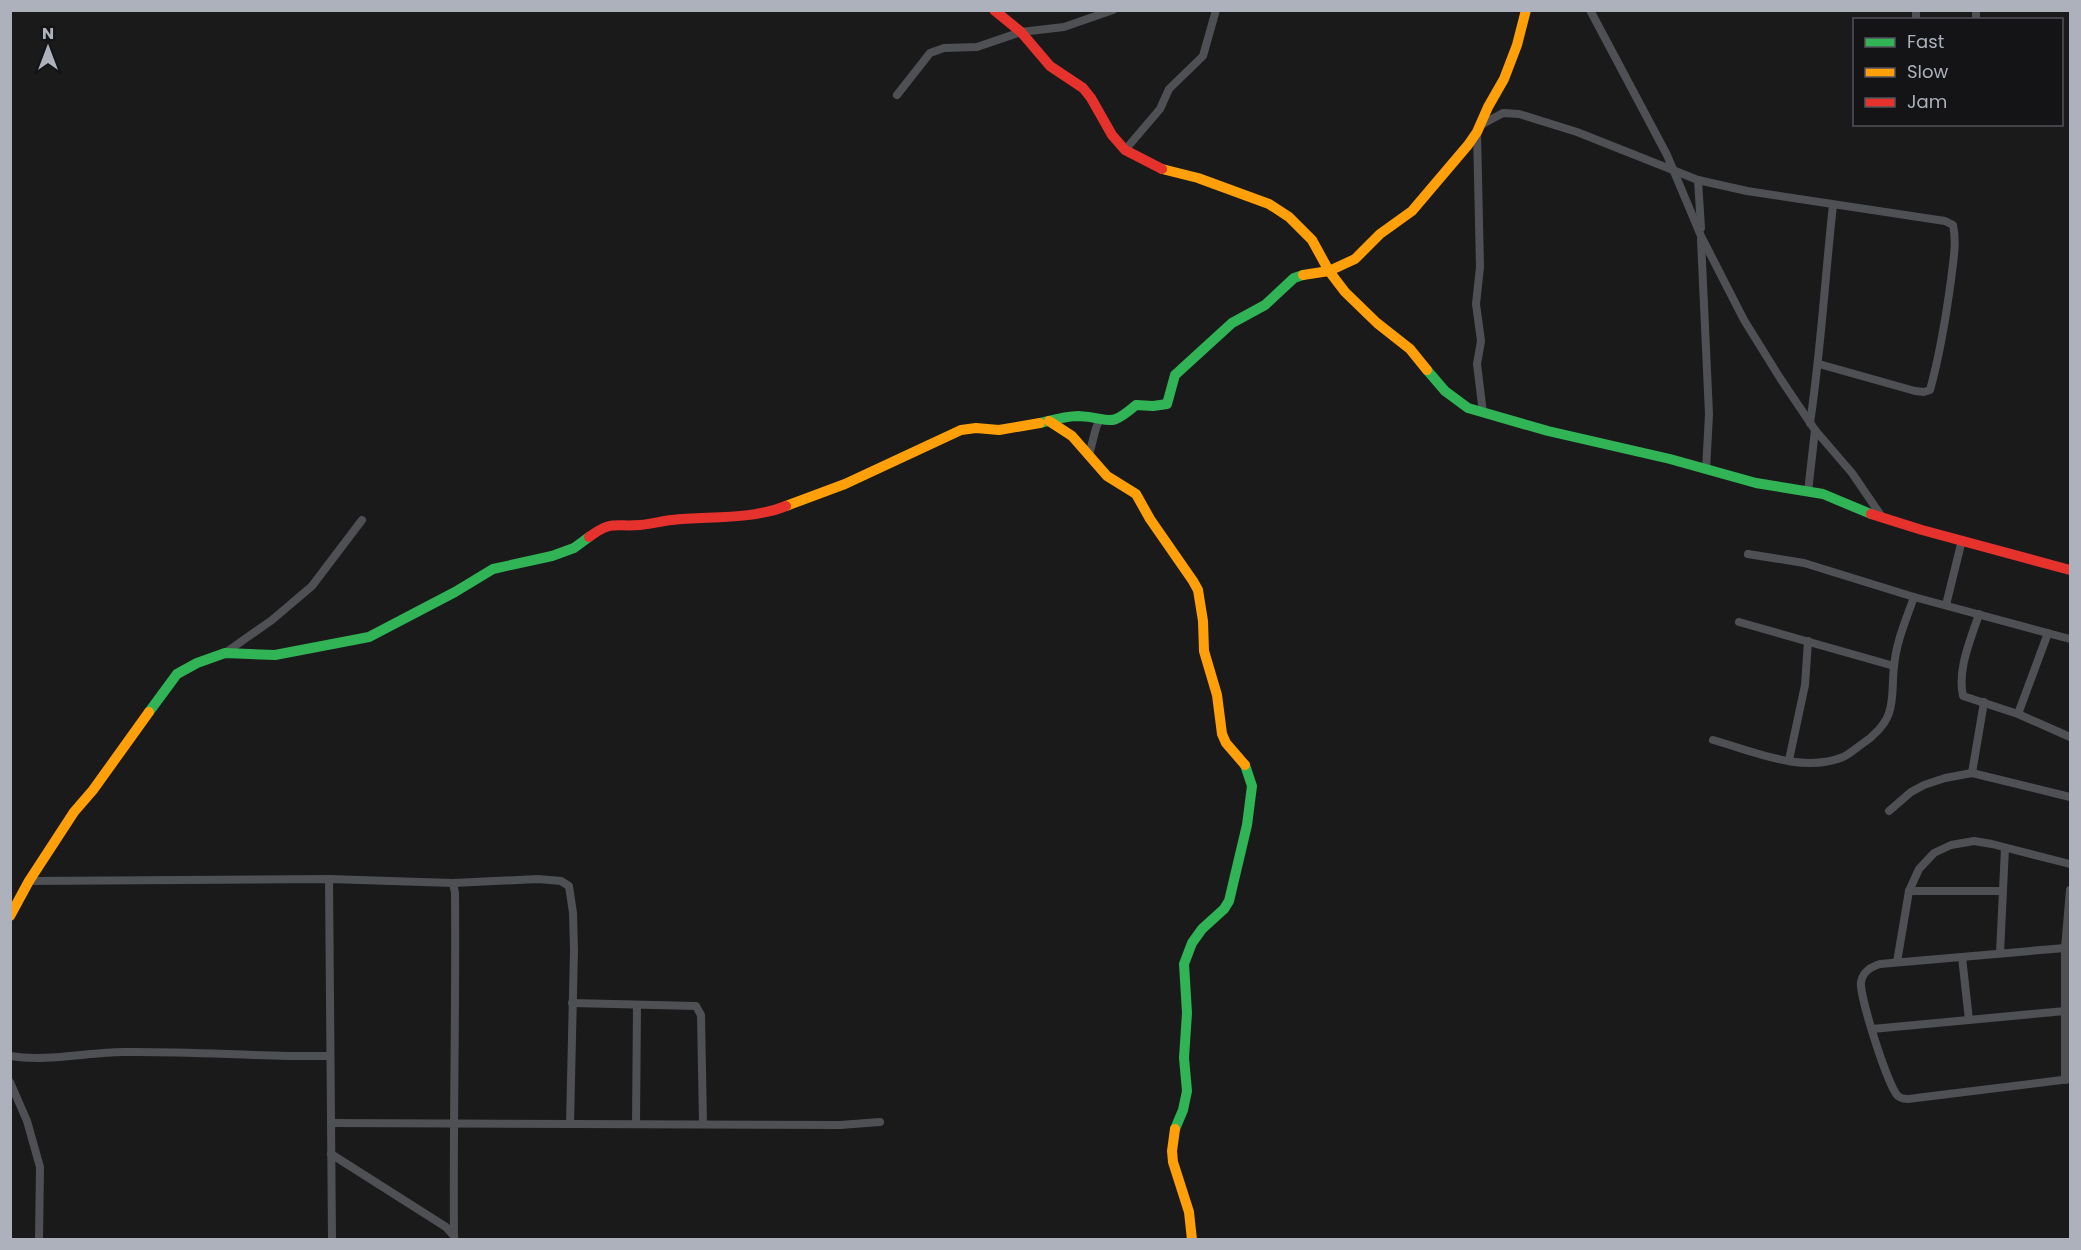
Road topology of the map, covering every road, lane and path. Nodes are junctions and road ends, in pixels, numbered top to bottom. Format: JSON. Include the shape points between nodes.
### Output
{"nodes":[{"id":1,"x":994,"y":10,"type":"edge"},
{"id":2,"x":1113,"y":10,"type":"edge"},
{"id":3,"x":1216,"y":10,"type":"edge"},
{"id":4,"x":1526,"y":10,"type":"edge"},
{"id":5,"x":1590,"y":10,"type":"edge"},
{"id":6,"x":1021,"y":32,"type":"junction"},
{"id":7,"x":897,"y":95,"type":"dead end"},
{"id":8,"x":1478,"y":129,"type":"junction"},
{"id":9,"x":1125,"y":150,"type":"junction"},
{"id":10,"x":1674,"y":171,"type":"junction"},
{"id":11,"x":1698,"y":180,"type":"junction"},
{"id":12,"x":1833,"y":205,"type":"junction"},
{"id":13,"x":1701,"y":236,"type":"junction"},
{"id":14,"x":1329,"y":271,"type":"junction"},
{"id":15,"x":1819,"y":364,"type":"junction"},
{"id":16,"x":1483,"y":413,"type":"junction"},
{"id":17,"x":1100,"y":419,"type":"junction"},
{"id":18,"x":1048,"y":421,"type":"junction"},
{"id":19,"x":1813,"y":426,"type":"junction"},
{"id":20,"x":1089,"y":455,"type":"junction"},
{"id":21,"x":1706,"y":470,"type":"junction"},
{"id":22,"x":1808,"y":492,"type":"junction"},
{"id":23,"x":1882,"y":517,"type":"junction"},
{"id":24,"x":362,"y":520,"type":"dead end"},
{"id":25,"x":1962,"y":540,"type":"junction"},
{"id":26,"x":1748,"y":554,"type":"dead end"},
{"id":27,"x":2070,"y":570,"type":"edge"},
{"id":28,"x":1914,"y":597,"type":"junction"},
{"id":29,"x":1946,"y":605,"type":"junction"},
{"id":30,"x":1979,"y":614,"type":"junction"},
{"id":31,"x":1739,"y":622,"type":"dead end"},
{"id":32,"x":2048,"y":633,"type":"junction"},
{"id":33,"x":2070,"y":639,"type":"edge"},
{"id":34,"x":1808,"y":641,"type":"junction"},
{"id":35,"x":225,"y":653,"type":"junction"},
{"id":36,"x":1894,"y":666,"type":"junction"},
{"id":37,"x":1984,"y":702,"type":"junction"},
{"id":38,"x":2018,"y":714,"type":"junction"},
{"id":39,"x":2070,"y":737,"type":"edge"},
{"id":40,"x":1713,"y":740,"type":"dead end"},
{"id":41,"x":1789,"y":760,"type":"junction"},
{"id":42,"x":1972,"y":773,"type":"junction"},
{"id":43,"x":2070,"y":797,"type":"edge"},
{"id":44,"x":1889,"y":811,"type":"dead end"},
{"id":45,"x":2005,"y":848,"type":"junction"},
{"id":46,"x":2070,"y":864,"type":"edge"},
{"id":47,"x":329,"y":879,"type":"junction"},
{"id":48,"x":29,"y":881,"type":"junction"},
{"id":49,"x":453,"y":883,"type":"junction"},
{"id":50,"x":1909,"y":891,"type":"junction"},
{"id":51,"x":2002,"y":891,"type":"junction"},
{"id":52,"x":2070,"y":892,"type":"edge"},
{"id":53,"x":10,"y":916,"type":"edge"},
{"id":54,"x":2066,"y":948,"type":"junction"},
{"id":55,"x":2000,"y":953,"type":"junction"},
{"id":56,"x":1962,"y":957,"type":"junction"},
{"id":57,"x":1898,"y":962,"type":"junction"},
{"id":58,"x":572,"y":1003,"type":"junction"},
{"id":59,"x":637,"y":1005,"type":"junction"},
{"id":60,"x":2066,"y":1011,"type":"junction"},
{"id":61,"x":1969,"y":1020,"type":"junction"},
{"id":62,"x":1872,"y":1029,"type":"junction"},
{"id":63,"x":10,"y":1056,"type":"edge"},
{"id":64,"x":330,"y":1056,"type":"junction"},
{"id":65,"x":2068,"y":1080,"type":"edge"},
{"id":66,"x":10,"y":1082,"type":"edge"},
{"id":67,"x":880,"y":1122,"type":"dead end"},
{"id":68,"x":453,"y":1123,"type":"junction"},
{"id":69,"x":331,"y":1124,"type":"junction"},
{"id":70,"x":570,"y":1124,"type":"junction"},
{"id":71,"x":636,"y":1124,"type":"junction"},
{"id":72,"x":703,"y":1124,"type":"junction"},
{"id":73,"x":331,"y":1154,"type":"junction"},
{"id":74,"x":454,"y":1238,"type":"edge"},
{"id":75,"x":39,"y":1239,"type":"edge"},
{"id":76,"x":332,"y":1239,"type":"edge"},
{"id":77,"x":1192,"y":1239,"type":"edge"}],
"edges":[{"from":1,"to":6,"type":"street"},
{"from":2,"to":6,"type":"street","via":[[1064,27]]},
{"from":3,"to":9,"type":"street","via":[[1203,56],[1170,89],[1160,109]]},
{"from":4,"to":8,"type":"street","via":[[1507,70]]},
{"from":5,"to":10,"type":"street"},
{"from":6,"to":7,"type":"street","via":[[977,47],[937,49]]},
{"from":6,"to":9,"type":"street","via":[[1050,66],[1083,88]]},
{"from":8,"to":10,"type":"street","via":[[1503,113],[1519,114]]},
{"from":8,"to":14,"type":"street","via":[[1412,211],[1380,234],[1355,259]]},
{"from":8,"to":16,"type":"street","via":[[1476,304],[1481,341],[1477,364]]},
{"from":9,"to":14,"type":"street","via":[[1165,171],[1198,178],[1269,204],[1305,232]]},
{"from":10,"to":11,"type":"street"},
{"from":10,"to":13,"type":"street"},
{"from":11,"to":12,"type":"street"},
{"from":11,"to":13,"type":"street"},
{"from":12,"to":15,"type":"street"},
{"from":12,"to":15,"type":"street","via":[[1945,221],[1953,225],[1954,259],[1947,314],[1930,390],[1915,391]]},
{"from":13,"to":19,"type":"street","via":[[1744,320]]},
{"from":13,"to":21,"type":"street","via":[[1709,414]]},
{"from":14,"to":16,"type":"street","via":[[1377,323],[1415,355],[1445,391],[1468,408]]},
{"from":14,"to":17,"type":"street","via":[[1294,278],[1265,305],[1216,336],[1174,375],[1167,404],[1136,405],[1117,420]]},
{"from":15,"to":19,"type":"street"},
{"from":16,"to":21,"type":"street"},
{"from":17,"to":18,"type":"street","via":[[1077,416]]},
{"from":17,"to":20,"type":"street"},
{"from":18,"to":20,"type":"street","via":[[1068,432]]},
{"from":18,"to":35,"type":"street","via":[[999,430],[961,430],[770,513],[603,527],[574,548],[493,568],[426,608],[355,641],[274,655]]},
{"from":19,"to":22,"type":"street"},
{"from":19,"to":23,"type":"street"},
{"from":20,"to":77,"type":"street","via":[[1107,476],[1136,494],[1196,585],[1204,651],[1217,694],[1222,734],[1246,766],[1252,786],[1229,901],[1197,936],[1184,964],[1187,1091],[1172,1151],[1189,1212]]},
{"from":21,"to":22,"type":"street"},
{"from":22,"to":23,"type":"street"},
{"from":23,"to":25,"type":"street"},
{"from":24,"to":35,"type":"street","via":[[312,586]]},
{"from":25,"to":27,"type":"street"},
{"from":25,"to":29,"type":"street"},
{"from":26,"to":28,"type":"street","via":[[1804,563]]},
{"from":28,"to":29,"type":"street"},
{"from":28,"to":36,"type":"street","via":[[1899,636]]},
{"from":29,"to":30,"type":"street"},
{"from":30,"to":32,"type":"street"},
{"from":30,"to":37,"type":"street","via":[[1965,655],[1962,689],[1963,696]]},
{"from":31,"to":34,"type":"street"},
{"from":32,"to":33,"type":"street"},
{"from":32,"to":38,"type":"street"},
{"from":34,"to":36,"type":"street"},
{"from":34,"to":41,"type":"street","via":[[1805,685]]},
{"from":35,"to":48,"type":"street","via":[[185,668],[170,681]]},
{"from":36,"to":41,"type":"street","via":[[1890,712],[1866,741],[1845,757],[1825,762]]},
{"from":37,"to":38,"type":"street"},
{"from":37,"to":42,"type":"street"},
{"from":38,"to":39,"type":"street"},
{"from":40,"to":41,"type":"street"},
{"from":42,"to":43,"type":"street"},
{"from":42,"to":44,"type":"street","via":[[1924,785]]},
{"from":45,"to":46,"type":"street"},
{"from":45,"to":50,"type":"street","via":[[1974,841],[1951,845],[1934,853],[1919,869]]},
{"from":45,"to":51,"type":"street"},
{"from":47,"to":48,"type":"street"},
{"from":47,"to":49,"type":"street"},
{"from":47,"to":64,"type":"street"},
{"from":48,"to":53,"type":"street"},
{"from":49,"to":58,"type":"street","via":[[537,879],[561,880],[569,886],[573,913]]},
{"from":49,"to":68,"type":"street"},
{"from":50,"to":51,"type":"street"},
{"from":50,"to":57,"type":"street"},
{"from":51,"to":55,"type":"street"},
{"from":52,"to":54,"type":"street"},
{"from":54,"to":55,"type":"street"},
{"from":54,"to":60,"type":"street"},
{"from":55,"to":56,"type":"street"},
{"from":56,"to":57,"type":"street"},
{"from":56,"to":61,"type":"street"},
{"from":57,"to":62,"type":"street","via":[[1872,966],[1861,980]]},
{"from":58,"to":59,"type":"street"},
{"from":58,"to":70,"type":"street"},
{"from":59,"to":71,"type":"street"},
{"from":59,"to":72,"type":"street","via":[[699,1009]]},
{"from":60,"to":61,"type":"street"},
{"from":60,"to":65,"type":"street"},
{"from":61,"to":62,"type":"street"},
{"from":62,"to":65,"type":"street","via":[[1892,1087],[1899,1097],[1906,1099]]},
{"from":63,"to":64,"type":"street","via":[[32,1058],[95,1052]]},
{"from":64,"to":69,"type":"street"},
{"from":66,"to":75,"type":"street","via":[[27,1121],[40,1167]]},
{"from":67,"to":72,"type":"street"},
{"from":68,"to":69,"type":"street"},
{"from":68,"to":70,"type":"street"},
{"from":68,"to":74,"type":"street"},
{"from":69,"to":73,"type":"street"},
{"from":70,"to":71,"type":"street"},
{"from":71,"to":72,"type":"street"},
{"from":73,"to":74,"type":"street","via":[[446,1227]]},
{"from":73,"to":76,"type":"street"}]}
